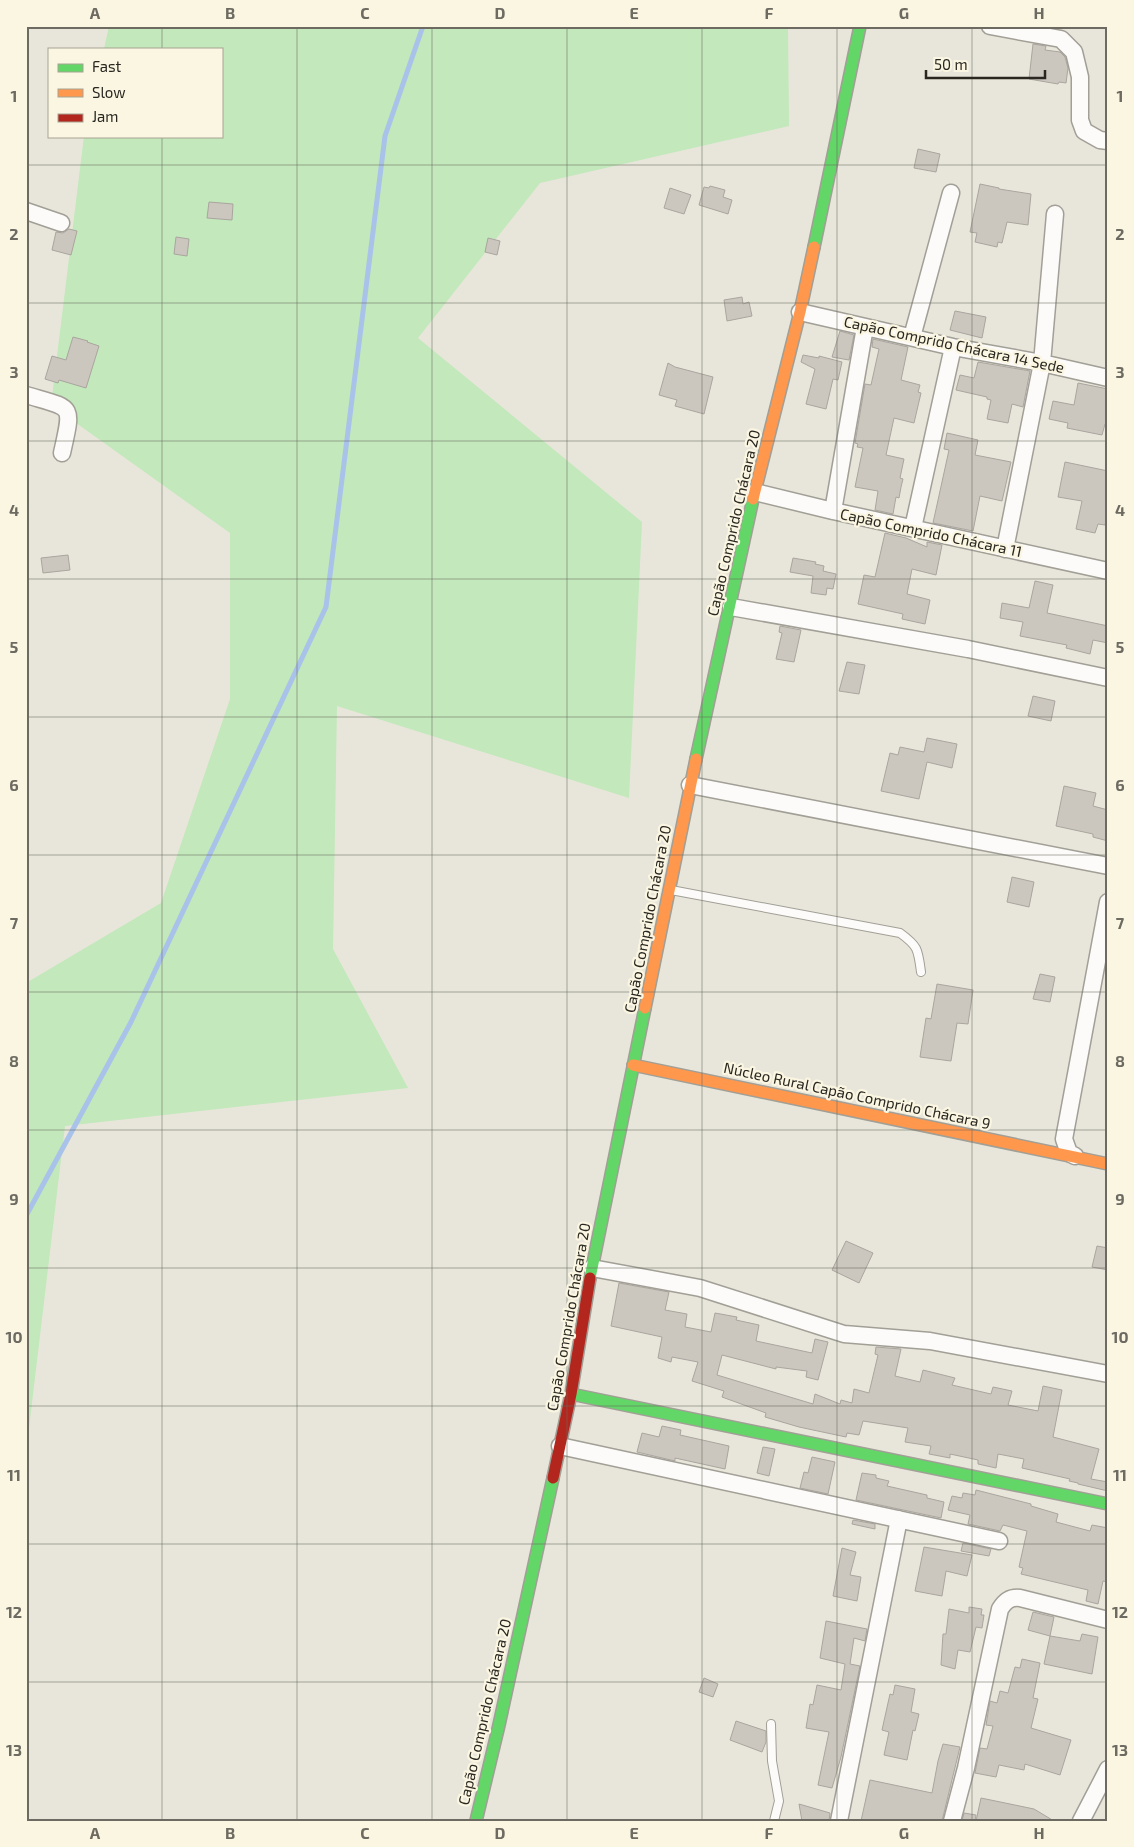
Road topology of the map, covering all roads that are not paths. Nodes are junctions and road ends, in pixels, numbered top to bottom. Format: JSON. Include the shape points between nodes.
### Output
{"nodes":[{"id":1,"x":860,"y":26,"type":"edge"},
{"id":2,"x":990,"y":26,"type":"edge"},
{"id":3,"x":1108,"y":141,"type":"edge"},
{"id":4,"x":952,"y":192,"type":"dead end"},
{"id":5,"x":26,"y":212,"type":"edge"},
{"id":6,"x":1055,"y":214,"type":"dead end"},
{"id":7,"x":62,"y":223,"type":"dead end"},
{"id":8,"x":800,"y":312,"type":"junction"},
{"id":9,"x":865,"y":327,"type":"junction"},
{"id":10,"x":912,"y":337,"type":"junction"},
{"id":11,"x":953,"y":347,"type":"junction"},
{"id":12,"x":1042,"y":363,"type":"junction"},
{"id":13,"x":1108,"y":378,"type":"edge"},
{"id":14,"x":26,"y":395,"type":"edge"},
{"id":15,"x":62,"y":453,"type":"dead end"},
{"id":16,"x":755,"y":492,"type":"junction"},
{"id":17,"x":832,"y":511,"type":"junction"},
{"id":18,"x":913,"y":528,"type":"junction"},
{"id":19,"x":1005,"y":549,"type":"junction"},
{"id":20,"x":1108,"y":571,"type":"edge"},
{"id":21,"x":731,"y":607,"type":"junction"},
{"id":22,"x":1108,"y":678,"type":"edge"},
{"id":23,"x":690,"y":785,"type":"junction"},
{"id":24,"x":1108,"y":866,"type":"edge"},
{"id":25,"x":669,"y":889,"type":"junction"},
{"id":26,"x":1108,"y":902,"type":"edge"},
{"id":27,"x":921,"y":972,"type":"dead end"},
{"id":28,"x":633,"y":1065,"type":"junction"},
{"id":29,"x":1075,"y":1156,"type":"junction"},
{"id":30,"x":1108,"y":1164,"type":"edge"},
{"id":31,"x":592,"y":1268,"type":"junction"},
{"id":32,"x":1108,"y":1374,"type":"edge"},
{"id":33,"x":571,"y":1394,"type":"junction"},
{"id":34,"x":560,"y":1446,"type":"junction"},
{"id":35,"x":1108,"y":1504,"type":"edge"},
{"id":36,"x":900,"y":1519,"type":"junction"},
{"id":37,"x":999,"y":1541,"type":"dead end"},
{"id":38,"x":1108,"y":1620,"type":"edge"},
{"id":39,"x":771,"y":1724,"type":"dead end"},
{"id":40,"x":1108,"y":1768,"type":"edge"},
{"id":41,"x":476,"y":1821,"type":"edge"},
{"id":42,"x":774,"y":1821,"type":"edge"},
{"id":43,"x":839,"y":1821,"type":"edge"},
{"id":44,"x":952,"y":1821,"type":"edge"},
{"id":45,"x":1081,"y":1821,"type":"edge"}],
"edges":[{"from":1,"to":8,"type":"street","name":"Capão Comprido Chácara 20"},
{"from":2,"to":3,"type":"street","via":[[1061,39],[1074,52],[1080,77],[1080,120],[1084,131]]},
{"from":4,"to":10,"type":"street"},
{"from":5,"to":7,"type":"street"},
{"from":6,"to":12,"type":"street"},
{"from":8,"to":9,"type":"street","name":"Capão Comprido Chácara 14 Sede"},
{"from":8,"to":16,"type":"street","name":"Capão Comprido Chácara 20"},
{"from":9,"to":10,"type":"street","name":"Capão Comprido Chácara 14 Sede"},
{"from":9,"to":17,"type":"street"},
{"from":10,"to":11,"type":"street","name":"Capão Comprido Chácara 14 Sede"},
{"from":11,"to":12,"type":"street","name":"Capão Comprido Chácara 14 Sede"},
{"from":11,"to":18,"type":"street"},
{"from":12,"to":13,"type":"street","name":"Capão Comprido Chácara 14 Sede"},
{"from":12,"to":19,"type":"street"},
{"from":14,"to":15,"type":"street","via":[[63,406],[69,414]]},
{"from":16,"to":17,"type":"street","name":"Capão Comprido Chácara 11"},
{"from":16,"to":21,"type":"street","name":"Capão Comprido Chácara 20"},
{"from":17,"to":18,"type":"street","name":"Capão Comprido Chácara 11"},
{"from":18,"to":19,"type":"street","name":"Capão Comprido Chácara 11"},
{"from":19,"to":20,"type":"street","name":"Capão Comprido Chácara 11"},
{"from":21,"to":22,"type":"street","via":[[968,649]]},
{"from":21,"to":23,"type":"street","name":"Capão Comprido Chácara 20"},
{"from":23,"to":24,"type":"street"},
{"from":23,"to":25,"type":"street","name":"Capão Comprido Chácara 20"},
{"from":25,"to":27,"type":"lane","via":[[900,933],[914,943],[919,953]]},
{"from":25,"to":28,"type":"street","name":"Capão Comprido Chácara 20"},
{"from":26,"to":29,"type":"street","via":[[1064,1139],[1069,1153]]},
{"from":28,"to":29,"type":"street","name":"Núcleo Rural Capão Comprido Chácara 9"},
{"from":28,"to":31,"type":"street","name":"Capão Comprido Chácara 20"},
{"from":29,"to":30,"type":"street","name":"Núcleo Rural Capão Comprido Chácara 9"},
{"from":31,"to":32,"type":"street","via":[[700,1288],[844,1334],[930,1341]]},
{"from":31,"to":33,"type":"street","name":"Capão Comprido Chácara 20"},
{"from":33,"to":34,"type":"street","name":"Capão Comprido Chácara 20"},
{"from":33,"to":35,"type":"street"},
{"from":34,"to":36,"type":"street"},
{"from":34,"to":41,"type":"street","name":"Capão Comprido Chácara 20"},
{"from":36,"to":37,"type":"street"},
{"from":36,"to":43,"type":"street"},
{"from":38,"to":44,"type":"street","via":[[1020,1598],[1004,1602]]},
{"from":39,"to":42,"type":"lane","via":[[772,1761],[779,1801]]},
{"from":40,"to":45,"type":"street"}]}
